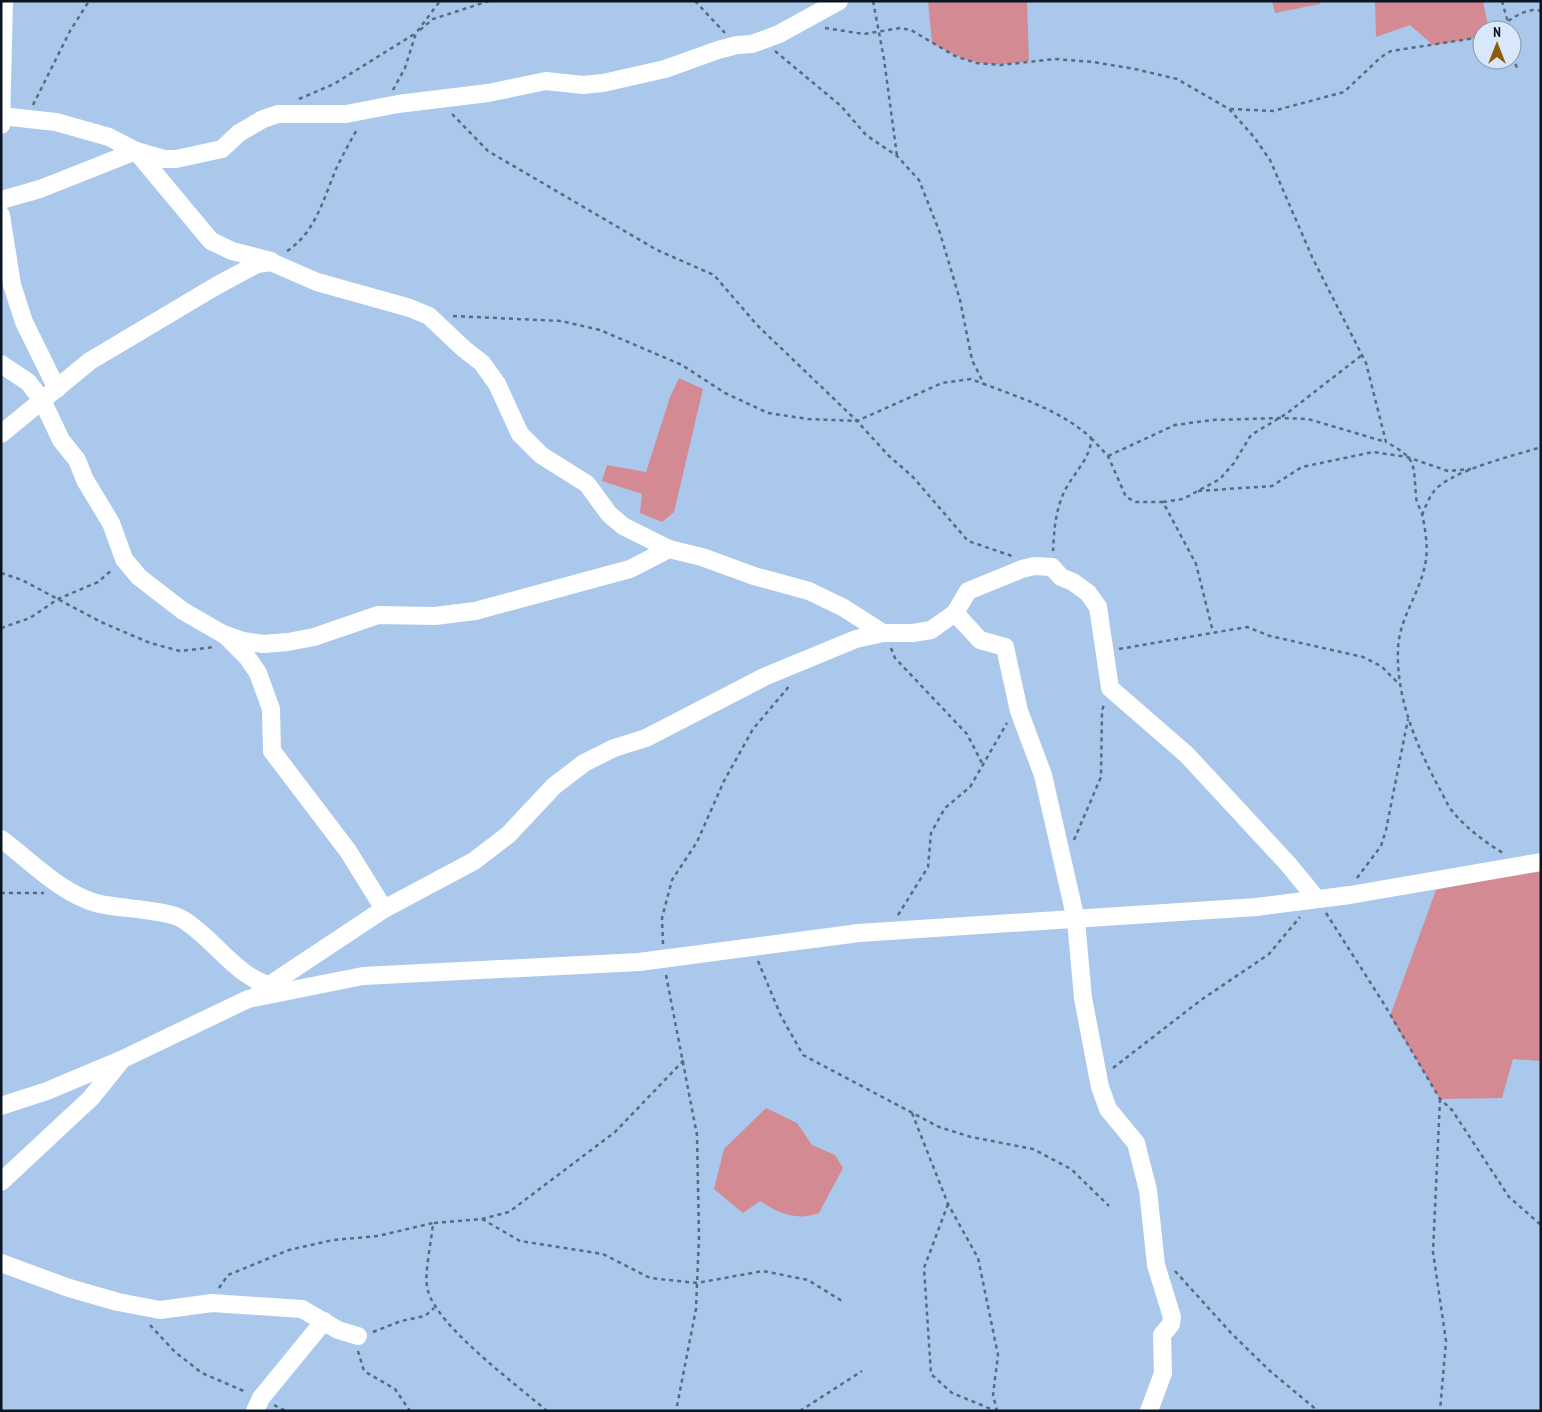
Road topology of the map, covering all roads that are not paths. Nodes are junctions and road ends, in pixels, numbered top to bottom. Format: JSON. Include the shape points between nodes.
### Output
{"nodes":[{"id":1,"x":4,"y":1,"type":"edge"},
{"id":2,"x":839,"y":1,"type":"edge"},
{"id":3,"x":1,"y":10,"type":"edge"},
{"id":4,"x":1,"y":116,"type":"edge"},
{"id":5,"x":1,"y":125,"type":"edge"},
{"id":6,"x":136,"y":151,"type":"junction"},
{"id":7,"x":1,"y":200,"type":"edge"},
{"id":8,"x":1,"y":215,"type":"edge"},
{"id":9,"x":271,"y":262,"type":"junction"},
{"id":10,"x":1,"y":364,"type":"edge"},
{"id":11,"x":57,"y":389,"type":"junction"},
{"id":12,"x":42,"y":400,"type":"junction"},
{"id":13,"x":1,"y":434,"type":"edge"},
{"id":14,"x":669,"y":549,"type":"junction"},
{"id":15,"x":955,"y":613,"type":"junction"},
{"id":16,"x":884,"y":633,"type":"junction"},
{"id":17,"x":229,"y":639,"type":"junction"},
{"id":18,"x":1,"y":838,"type":"edge"},
{"id":19,"x":1533,"y":864,"type":"edge"},
{"id":20,"x":1316,"y":898,"type":"junction"},
{"id":21,"x":384,"y":909,"type":"junction"},
{"id":22,"x":1076,"y":920,"type":"junction"},
{"id":23,"x":270,"y":986,"type":"junction"},
{"id":24,"x":296,"y":989,"type":"junction"},
{"id":25,"x":248,"y":999,"type":"junction"},
{"id":26,"x":123,"y":1059,"type":"junction"},
{"id":27,"x":1,"y":1106,"type":"edge"},
{"id":28,"x":1,"y":1182,"type":"edge"},
{"id":29,"x":1,"y":1263,"type":"edge"},
{"id":30,"x":324,"y":1321,"type":"junction"},
{"id":31,"x":358,"y":1336,"type":"road end"},
{"id":32,"x":258,"y":1405,"type":"edge"},
{"id":33,"x":1149,"y":1411,"type":"edge"}],
"edges":[{"from":1,"to":3,"type":"street"},
{"from":1,"to":4,"type":"street"},
{"from":2,"to":6,"type":"street","via":[[779,34],[664,69],[603,83],[546,82],[346,114],[278,114],[239,133],[222,149],[204,154],[164,159]]},
{"from":4,"to":5,"type":"street"},
{"from":4,"to":6,"type":"street","via":[[56,122],[109,137]]},
{"from":6,"to":7,"type":"street","via":[[40,189]]},
{"from":6,"to":9,"type":"street","via":[[211,240],[232,251]]},
{"from":8,"to":11,"type":"street","via":[[12,285],[24,322]]},
{"from":9,"to":11,"type":"street","via":[[249,268],[121,342],[90,361]]},
{"from":9,"to":14,"type":"street","via":[[317,282],[429,316],[482,362],[497,384],[520,434],[541,455],[588,484],[609,514],[623,526]]},
{"from":10,"to":12,"type":"street","via":[[28,382]]},
{"from":11,"to":12,"type":"street"},
{"from":12,"to":13,"type":"street"},
{"from":12,"to":17,"type":"street","via":[[61,440],[77,460],[111,523],[124,559],[139,577],[183,611]]},
{"from":14,"to":16,"type":"street","via":[[809,591]]},
{"from":14,"to":17,"type":"street","via":[[630,569],[475,611],[434,616],[378,615],[314,637],[288,642],[263,644]]},
{"from":15,"to":16,"type":"street","via":[[931,630]]},
{"from":15,"to":20,"type":"street","via":[[968,592],[1034,566],[1052,567],[1088,593],[1098,607],[1110,688],[1187,755]]},
{"from":15,"to":22,"type":"street","via":[[980,640],[1005,647],[1017,703],[1043,775]]},
{"from":16,"to":21,"type":"street","via":[[856,639],[764,677],[646,738],[614,748],[584,763],[554,786],[508,835],[474,861]]},
{"from":17,"to":21,"type":"street","via":[[253,665],[262,682],[271,709],[272,751],[348,851]]},
{"from":18,"to":23,"type":"street","via":[[73,892],[95,903],[180,917],[226,958]]},
{"from":19,"to":20,"type":"street"},
{"from":20,"to":22,"type":"street","via":[[1256,907]]},
{"from":21,"to":23,"type":"street"},
{"from":22,"to":24,"type":"street","via":[[888,931],[664,959],[364,976]]},
{"from":22,"to":33,"type":"street","via":[[1083,998],[1102,1096],[1108,1109],[1136,1143],[1148,1190],[1156,1265],[1172,1311],[1171,1324],[1162,1335],[1162,1380]]},
{"from":23,"to":24,"type":"street"},
{"from":23,"to":25,"type":"street"},
{"from":24,"to":25,"type":"street"},
{"from":25,"to":26,"type":"street"},
{"from":26,"to":27,"type":"street","via":[[47,1091]]},
{"from":26,"to":28,"type":"street","via":[[91,1098]]},
{"from":29,"to":30,"type":"street","via":[[69,1288],[160,1310],[212,1303],[302,1309]]},
{"from":30,"to":31,"type":"street","via":[[338,1330]]},
{"from":30,"to":32,"type":"street"}]}
